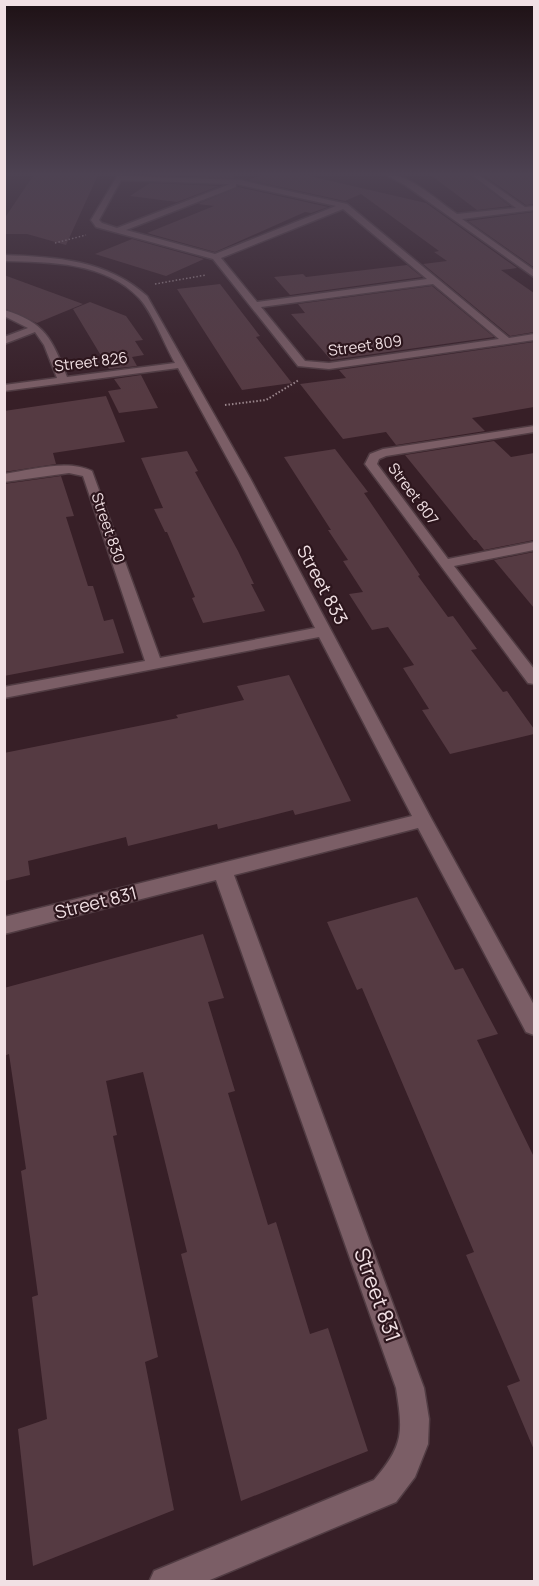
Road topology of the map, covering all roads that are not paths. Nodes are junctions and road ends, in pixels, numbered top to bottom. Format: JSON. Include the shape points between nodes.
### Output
{"nodes":[{"id":1,"x":180,"y":247,"type":"edge"},
{"id":2,"x":241,"y":247,"type":"edge"},
{"id":3,"x":394,"y":247,"type":"edge"},
{"id":4,"x":501,"y":247,"type":"edge"},
{"id":5,"x":216,"y":257,"type":"junction"},
{"id":6,"x":4,"y":258,"type":"edge"},
{"id":7,"x":534,"y":274,"type":"edge"},
{"id":8,"x":435,"y":281,"type":"junction"},
{"id":9,"x":255,"y":305,"type":"junction"},
{"id":10,"x":4,"y":313,"type":"edge"},
{"id":11,"x":36,"y":328,"type":"junction"},
{"id":12,"x":534,"y":337,"type":"edge"},
{"id":13,"x":4,"y":341,"type":"edge"},
{"id":14,"x":507,"y":341,"type":"junction"},
{"id":15,"x":180,"y":365,"type":"junction"},
{"id":16,"x":63,"y":380,"type":"junction"},
{"id":17,"x":4,"y":388,"type":"edge"},
{"id":18,"x":534,"y":429,"type":"edge"},
{"id":19,"x":4,"y":478,"type":"edge"},
{"id":20,"x":534,"y":546,"type":"edge"},
{"id":21,"x":445,"y":564,"type":"junction"},
{"id":22,"x":324,"y":631,"type":"junction"},
{"id":23,"x":154,"y":664,"type":"junction"},
{"id":24,"x":534,"y":679,"type":"edge"},
{"id":25,"x":4,"y":693,"type":"edge"},
{"id":26,"x":423,"y":820,"type":"junction"},
{"id":27,"x":223,"y":871,"type":"junction"},
{"id":28,"x":4,"y":926,"type":"edge"},
{"id":29,"x":534,"y":1025,"type":"edge"},
{"id":30,"x":165,"y":1581,"type":"edge"}],
"edges":[{"from":1,"to":5,"type":"street"},
{"from":2,"to":5,"type":"street"},
{"from":3,"to":8,"type":"street"},
{"from":4,"to":7,"type":"street"},
{"from":5,"to":9,"type":"street","name":"Street 809"},
{"from":6,"to":15,"type":"street","name":"Street 833","via":[[79,264],[113,273],[144,298]]},
{"from":8,"to":9,"type":"street"},
{"from":8,"to":14,"type":"street"},
{"from":9,"to":14,"type":"street","name":"Street 809","via":[[295,358],[302,364],[320,367]]},
{"from":10,"to":11,"type":"street"},
{"from":11,"to":13,"type":"street"},
{"from":11,"to":16,"type":"street","via":[[45,333]]},
{"from":12,"to":14,"type":"street","name":"Street 809"},
{"from":15,"to":16,"type":"street","name":"Street 826"},
{"from":15,"to":22,"type":"street","name":"Street 833"},
{"from":16,"to":17,"type":"street","name":"Street 826"},
{"from":18,"to":21,"type":"street","name":"Street 807","via":[[383,453],[374,458],[374,470]]},
{"from":19,"to":23,"type":"street","name":"Street 830","via":[[69,469],[88,474]]},
{"from":20,"to":21,"type":"street"},
{"from":21,"to":24,"type":"street","name":"Street 807"},
{"from":22,"to":23,"type":"street"},
{"from":22,"to":26,"type":"street","name":"Street 833"},
{"from":23,"to":25,"type":"street"},
{"from":26,"to":27,"type":"street","name":"Street 831"},
{"from":26,"to":29,"type":"street","name":"Street 833"},
{"from":27,"to":28,"type":"street","name":"Street 831"},
{"from":27,"to":30,"type":"street","name":"Street 831","via":[[410,1388],[416,1417],[415,1447],[402,1472],[385,1491]]}]}
